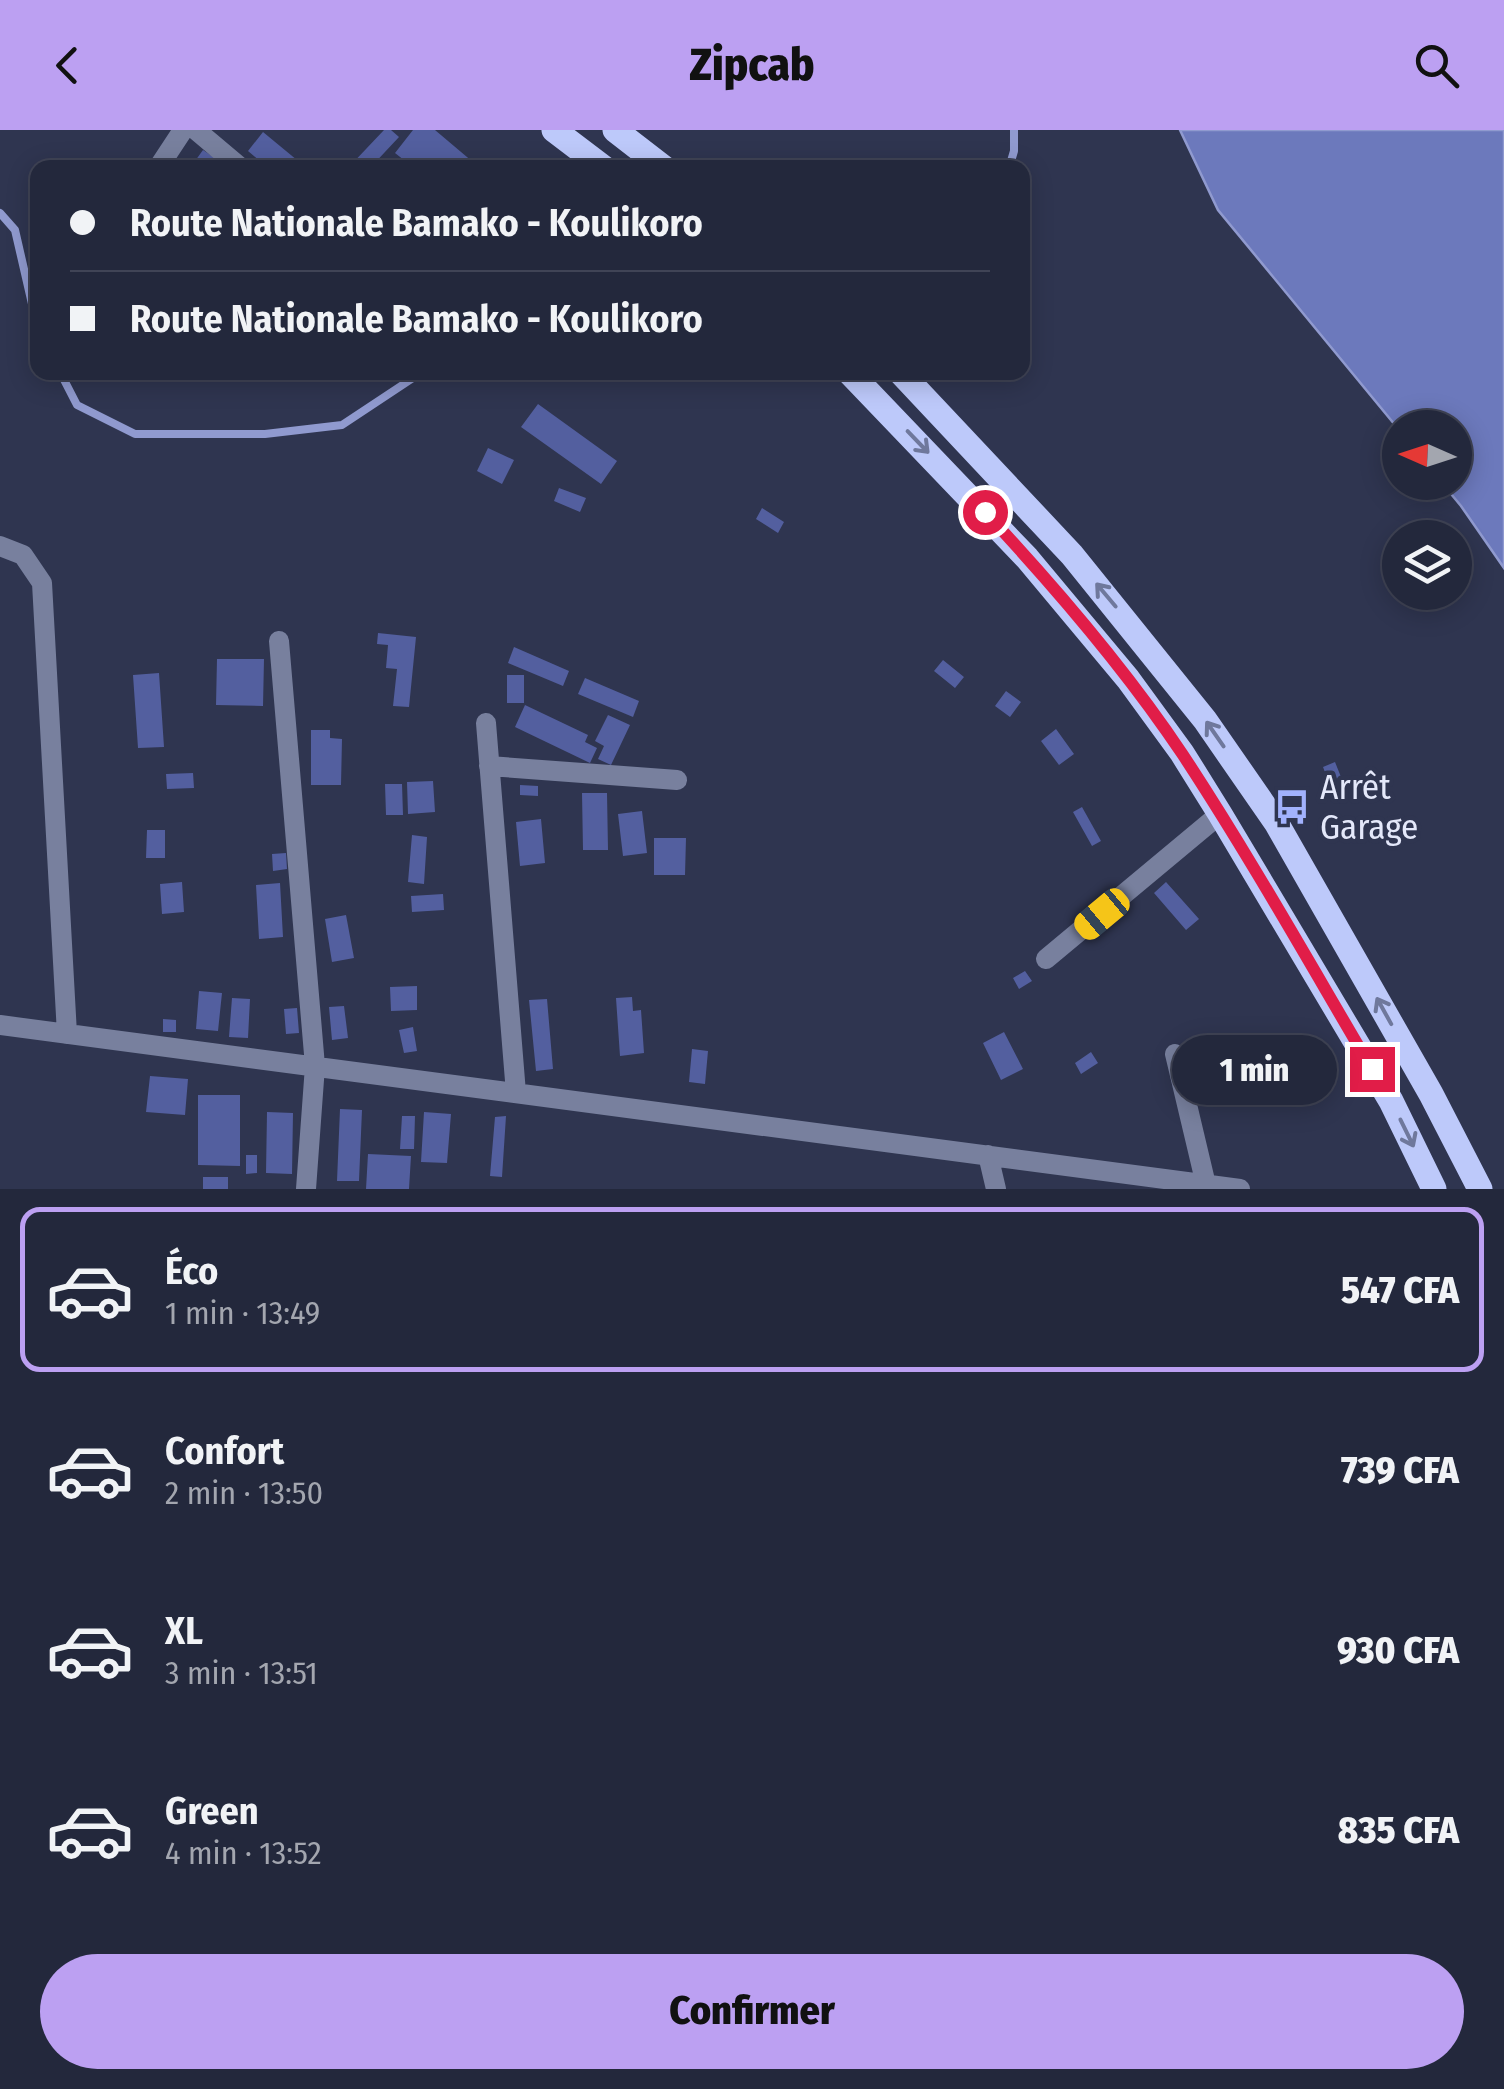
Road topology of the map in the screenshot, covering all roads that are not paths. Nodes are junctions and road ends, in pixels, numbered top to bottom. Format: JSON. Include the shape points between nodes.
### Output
{"nodes":[{"id":1,"x":183,"y":130,"type":"edge"},
{"id":2,"x":196,"y":130,"type":"edge"},
{"id":3,"x":554,"y":130,"type":"edge"},
{"id":4,"x":622,"y":136,"type":"edge"},
{"id":5,"x":163,"y":160,"type":"edge"},
{"id":6,"x":232,"y":160,"type":"edge"},
{"id":7,"x":593,"y":160,"type":"edge"},
{"id":8,"x":654,"y":160,"type":"edge"},
{"id":9,"x":857,"y":380,"type":"edge"},
{"id":10,"x":907,"y":380,"type":"edge"},
{"id":11,"x":0,"y":546,"type":"edge"},
{"id":12,"x":279,"y":641,"type":"dead end"},
{"id":13,"x":486,"y":723,"type":"dead end"},
{"id":14,"x":489,"y":766,"type":"junction"},
{"id":15,"x":678,"y":780,"type":"dead end"},
{"id":16,"x":1220,"y":814,"type":"junction"},
{"id":17,"x":1046,"y":960,"type":"dead end"},
{"id":18,"x":0,"y":1025,"type":"edge"},
{"id":19,"x":67,"y":1034,"type":"junction"},
{"id":20,"x":1176,"y":1054,"type":"dead end"},
{"id":21,"x":315,"y":1066,"type":"junction"},
{"id":22,"x":516,"y":1093,"type":"junction"},
{"id":23,"x":988,"y":1154,"type":"junction"},
{"id":24,"x":1206,"y":1186,"type":"edge"},
{"id":25,"x":306,"y":1189,"type":"edge"},
{"id":26,"x":996,"y":1189,"type":"edge"},
{"id":27,"x":1240,"y":1189,"type":"edge"},
{"id":28,"x":1434,"y":1189,"type":"edge"},
{"id":29,"x":1480,"y":1189,"type":"edge"}],
"edges":[{"from":1,"to":5,"type":"street"},
{"from":2,"to":6,"type":"street"},
{"from":3,"to":7,"type":"main road"},
{"from":4,"to":8,"type":"main road"},
{"from":9,"to":16,"type":"main road","one_way":true,"via":[[1028,558],[1128,679]]},
{"from":29,"to":10,"type":"main road","one_way":true,"via":[[1286,840],[1205,720],[1072,556]]},
{"from":11,"to":19,"type":"street","via":[[23,555],[42,583]]},
{"from":12,"to":21,"type":"street"},
{"from":13,"to":14,"type":"street"},
{"from":14,"to":15,"type":"street"},
{"from":14,"to":22,"type":"street"},
{"from":16,"to":17,"type":"street"},
{"from":16,"to":28,"type":"main road","one_way":true,"via":[[1391,1101]]},
{"from":18,"to":19,"type":"street"},
{"from":19,"to":21,"type":"street"},
{"from":20,"to":24,"type":"street"},
{"from":21,"to":22,"type":"street"},
{"from":21,"to":25,"type":"street"},
{"from":22,"to":23,"type":"street"},
{"from":23,"to":24,"type":"street"},
{"from":23,"to":26,"type":"street"},
{"from":24,"to":27,"type":"street"}]}
